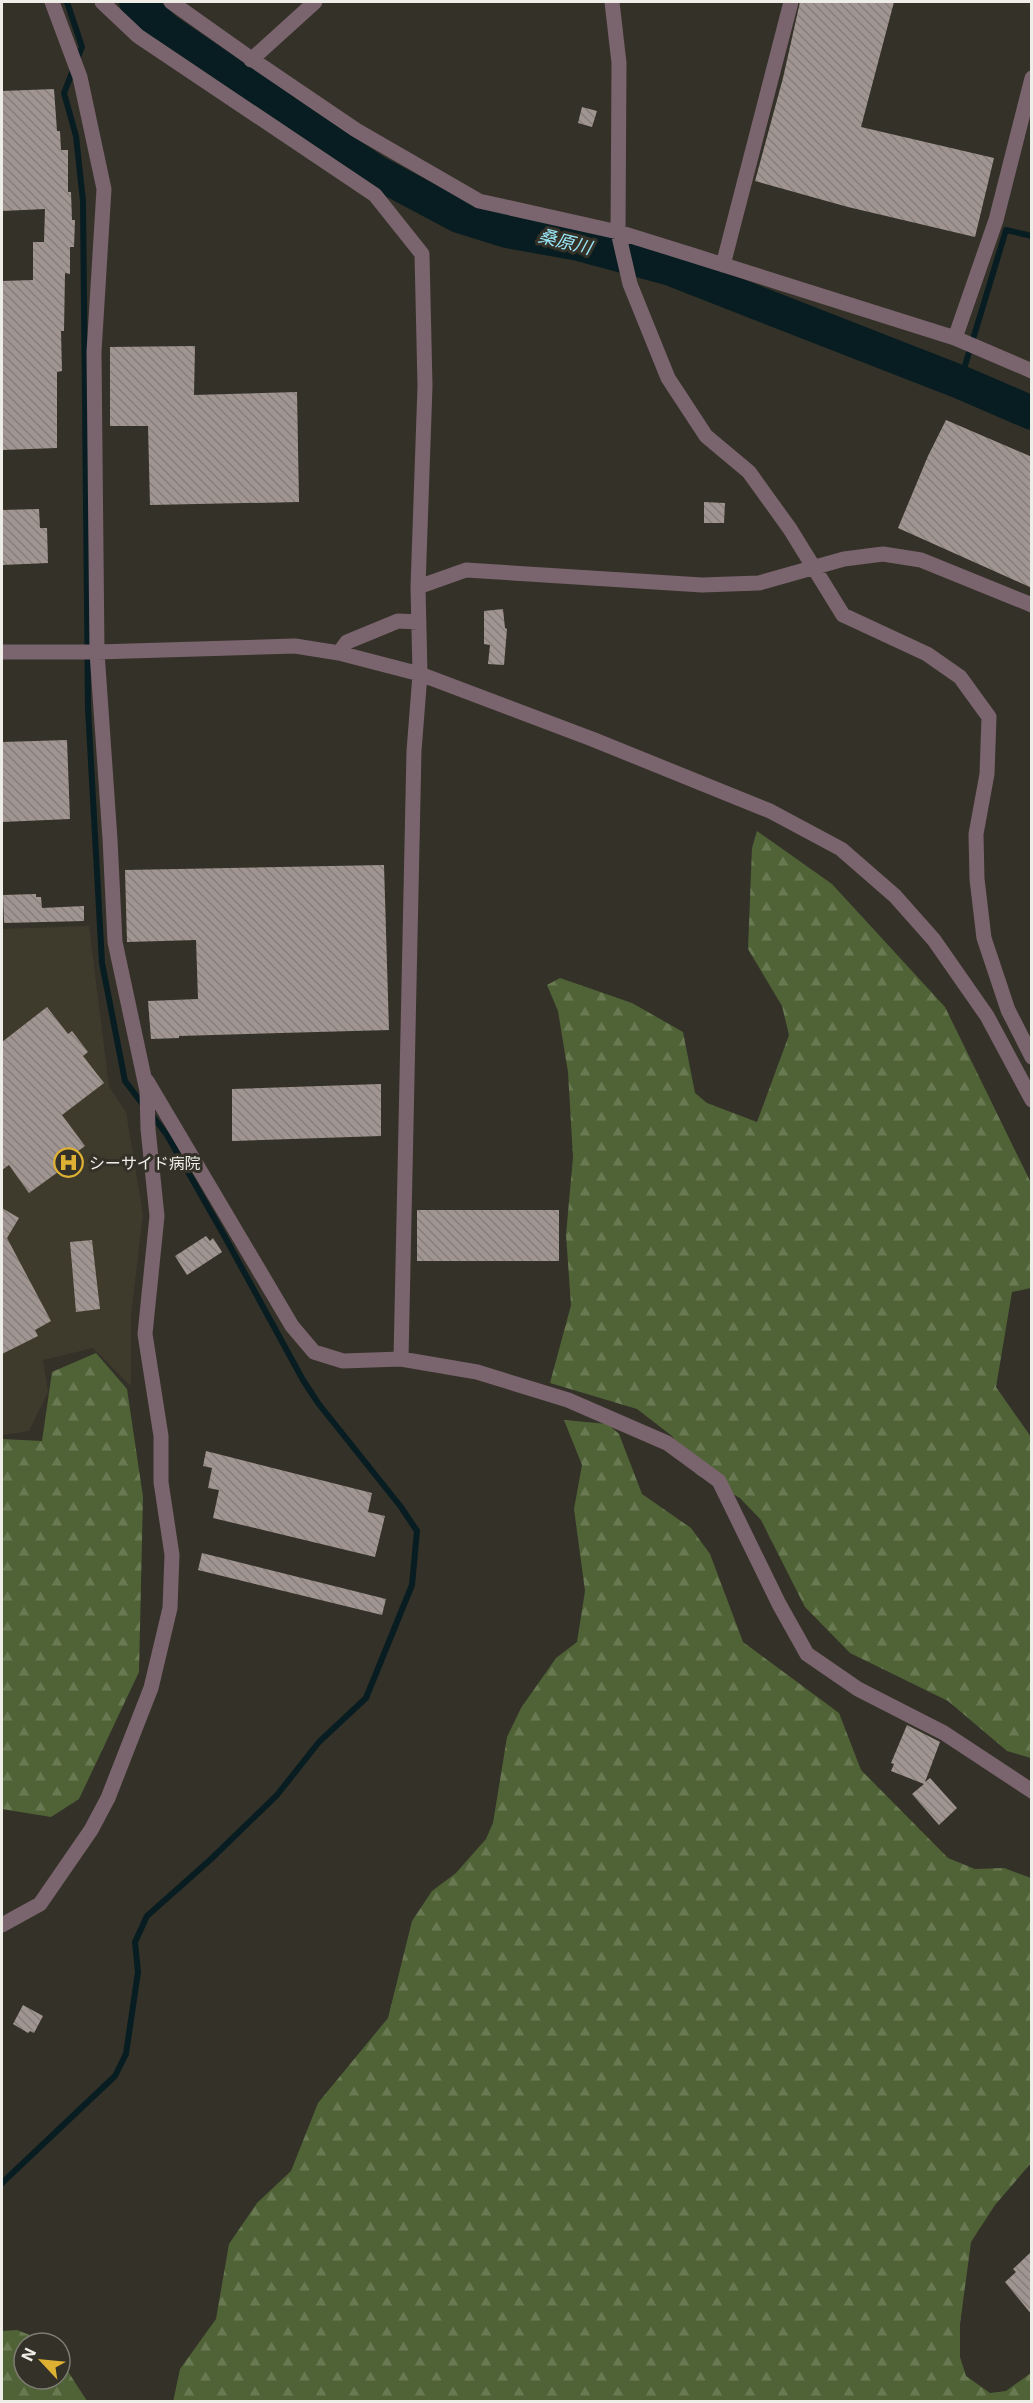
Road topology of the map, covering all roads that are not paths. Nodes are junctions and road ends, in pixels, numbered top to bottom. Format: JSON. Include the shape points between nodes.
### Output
{"nodes":[{"id":1,"x":52,"y":2,"type":"edge"},
{"id":2,"x":102,"y":2,"type":"edge"},
{"id":3,"x":171,"y":2,"type":"edge"},
{"id":4,"x":315,"y":2,"type":"edge"},
{"id":5,"x":612,"y":2,"type":"edge"},
{"id":6,"x":791,"y":2,"type":"edge"},
{"id":7,"x":251,"y":60,"type":"junction"},
{"id":8,"x":1032,"y":78,"type":"edge"},
{"id":9,"x":618,"y":232,"type":"junction"},
{"id":10,"x":723,"y":265,"type":"junction"},
{"id":11,"x":955,"y":338,"type":"junction"},
{"id":12,"x":1032,"y":371,"type":"edge"},
{"id":13,"x":813,"y":569,"type":"junction"},
{"id":14,"x":418,"y":587,"type":"junction"},
{"id":15,"x":1032,"y":605,"type":"edge"},
{"id":16,"x":419,"y":622,"type":"junction"},
{"id":17,"x":2,"y":652,"type":"edge"},
{"id":18,"x":97,"y":652,"type":"junction"},
{"id":19,"x":339,"y":653,"type":"junction"},
{"id":20,"x":420,"y":674,"type":"junction"},
{"id":21,"x":1032,"y":1057,"type":"edge"},
{"id":22,"x":143,"y":1074,"type":"junction"},
{"id":23,"x":1032,"y":1100,"type":"edge"},
{"id":24,"x":401,"y":1359,"type":"junction"},
{"id":25,"x":1032,"y":1791,"type":"edge"},
{"id":26,"x":2,"y":1925,"type":"edge"}],
"edges":[{"from":1,"to":18,"type":"street","via":[[80,77],[104,189],[94,352]]},
{"from":2,"to":14,"type":"street","via":[[138,36],[375,195],[422,254],[425,386]]},
{"from":3,"to":7,"type":"street"},
{"from":4,"to":7,"type":"street"},
{"from":5,"to":9,"type":"street","via":[[619,63]]},
{"from":6,"to":10,"type":"street"},
{"from":7,"to":9,"type":"street","via":[[356,130],[478,201]]},
{"from":8,"to":11,"type":"street","via":[[996,219]]},
{"from":9,"to":10,"type":"street"},
{"from":9,"to":13,"type":"street","via":[[630,284],[668,378],[706,436],[749,472]]},
{"from":10,"to":11,"type":"street"},
{"from":11,"to":12,"type":"street"},
{"from":13,"to":14,"type":"street","via":[[759,583],[702,585],[466,570]]},
{"from":13,"to":15,"type":"street","via":[[883,554],[921,560]]},
{"from":13,"to":21,"type":"street","via":[[843,615],[927,654],[960,677],[989,717],[987,774],[976,834],[984,938],[1008,1010]]},
{"from":14,"to":16,"type":"street"},
{"from":16,"to":19,"type":"street","via":[[398,621],[347,642]]},
{"from":16,"to":20,"type":"street"},
{"from":17,"to":18,"type":"street"},
{"from":18,"to":19,"type":"street","via":[[295,646]]},
{"from":18,"to":22,"type":"street","via":[[115,942]]},
{"from":19,"to":20,"type":"street"},
{"from":20,"to":23,"type":"street","via":[[770,812],[841,849],[895,896],[934,940],[987,1016]]},
{"from":20,"to":24,"type":"street","via":[[414,751]]},
{"from":22,"to":24,"type":"street","via":[[292,1326],[314,1352],[343,1361]]},
{"from":22,"to":26,"type":"street","via":[[157,1216],[145,1335],[161,1436],[161,1482],[172,1555],[170,1608],[150,1688],[96,1819],[40,1904]]},
{"from":24,"to":25,"type":"street","via":[[477,1372],[568,1400],[667,1443],[719,1481],[807,1654],[858,1689],[944,1733]]}]}
